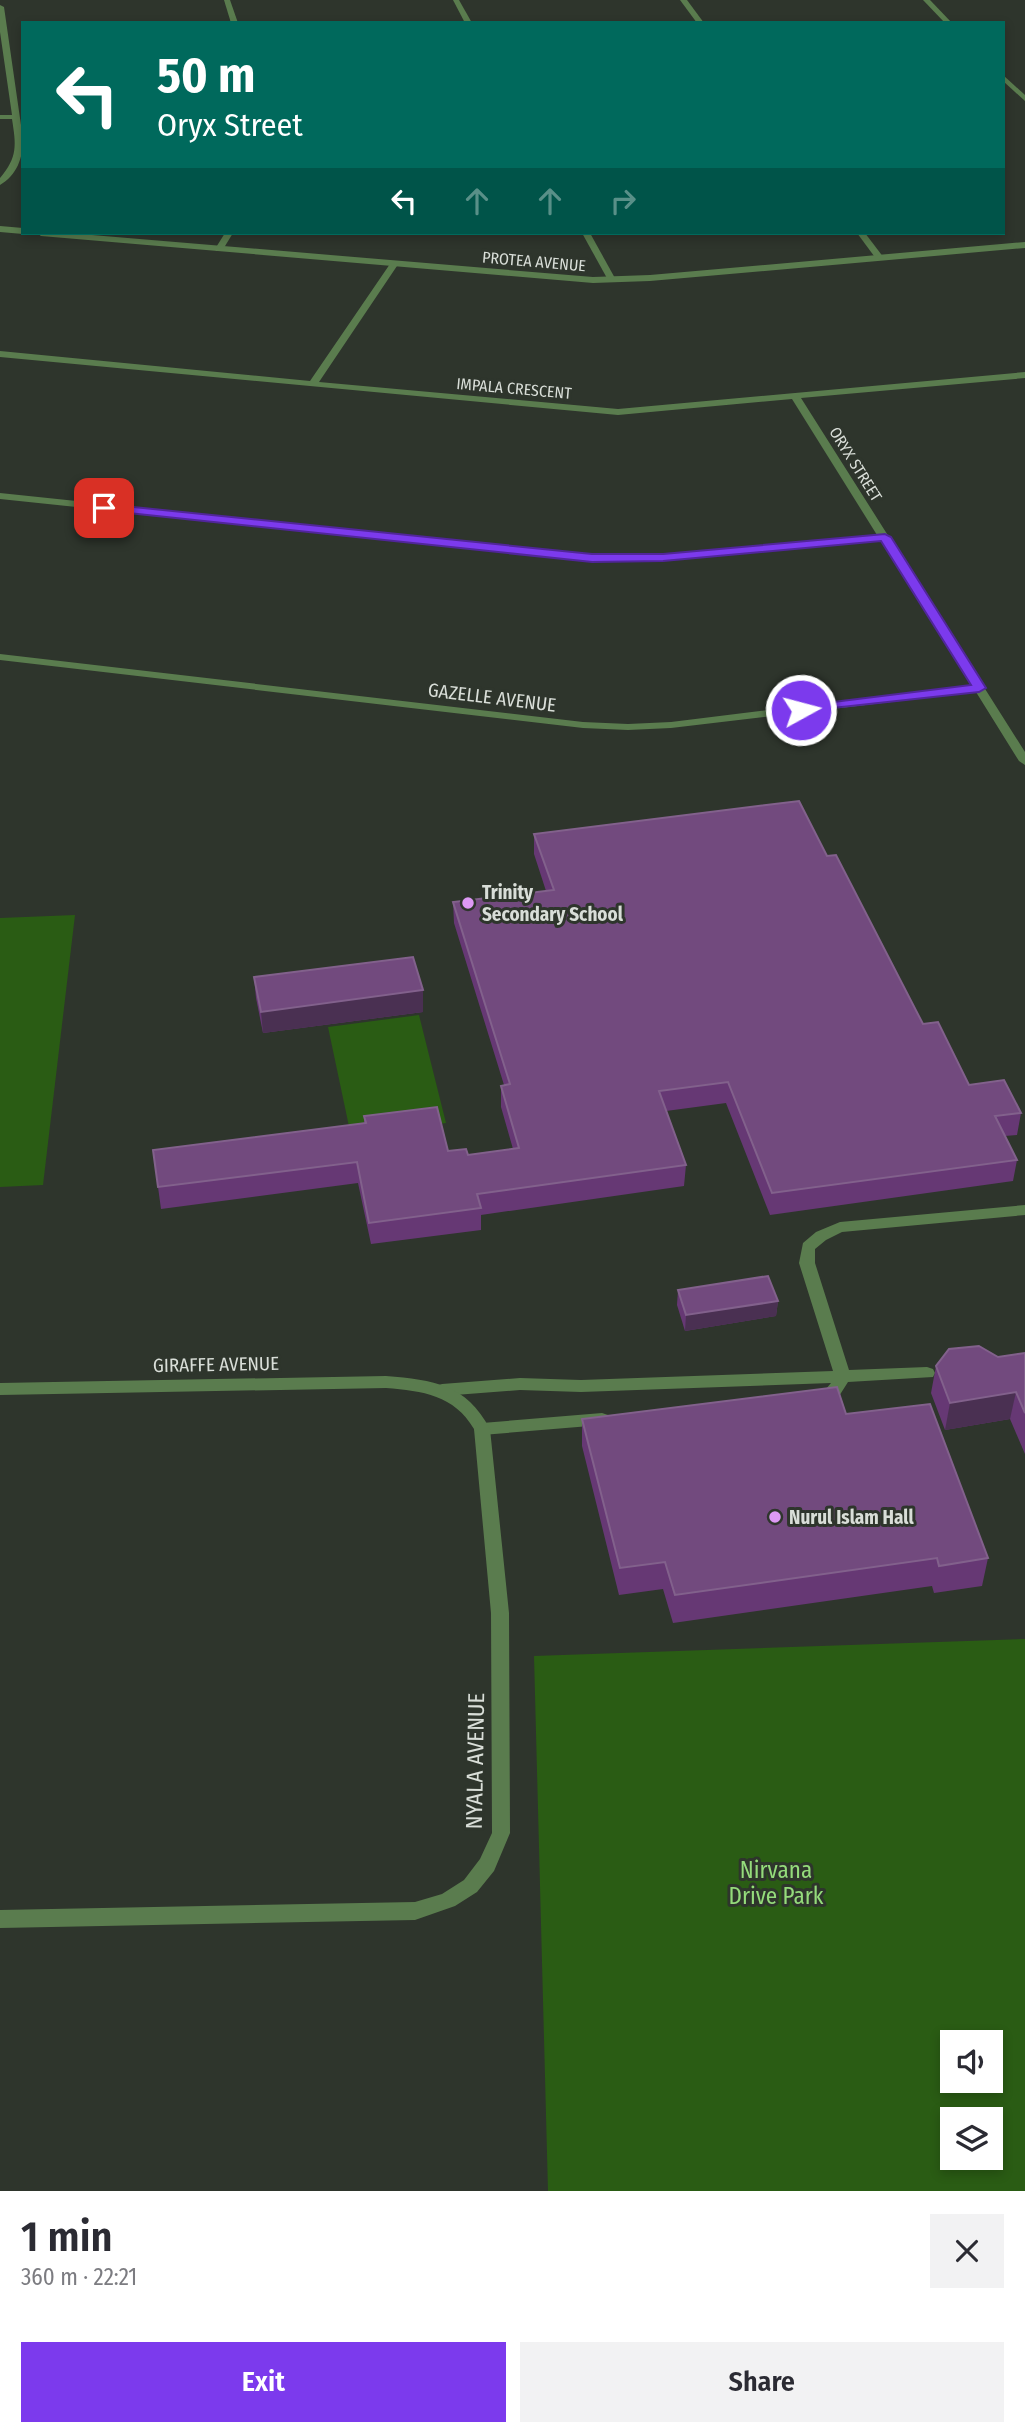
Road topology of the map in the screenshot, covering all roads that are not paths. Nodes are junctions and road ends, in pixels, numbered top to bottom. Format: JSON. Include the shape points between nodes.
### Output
{"nodes":[{"id":1,"x":227,"y":0,"type":"edge"},
{"id":2,"x":456,"y":0,"type":"edge"},
{"id":3,"x":683,"y":0,"type":"edge"},
{"id":4,"x":926,"y":0,"type":"edge"},
{"id":5,"x":0,"y":7,"type":"edge"},
{"id":6,"x":234,"y":21,"type":"edge"},
{"id":7,"x":468,"y":21,"type":"edge"},
{"id":8,"x":699,"y":21,"type":"edge"},
{"id":9,"x":947,"y":21,"type":"edge"},
{"id":10,"x":1005,"y":79,"type":"edge"},
{"id":11,"x":1025,"y":99,"type":"edge"},
{"id":12,"x":0,"y":117,"type":"edge"},
{"id":13,"x":16,"y":117,"type":"junction"},
{"id":14,"x":0,"y":183,"type":"edge"},
{"id":15,"x":0,"y":229,"type":"edge"},
{"id":16,"x":21,"y":231,"type":"edge"},
{"id":17,"x":63,"y":235,"type":"edge"},
{"id":18,"x":228,"y":235,"type":"edge"},
{"id":19,"x":587,"y":235,"type":"edge"},
{"id":20,"x":863,"y":235,"type":"edge"},
{"id":21,"x":1025,"y":245,"type":"edge"},
{"id":22,"x":219,"y":249,"type":"junction"},
{"id":23,"x":880,"y":258,"type":"junction"},
{"id":24,"x":395,"y":264,"type":"junction"},
{"id":25,"x":612,"y":281,"type":"junction"},
{"id":26,"x":0,"y":354,"type":"edge"},
{"id":27,"x":1025,"y":376,"type":"edge"},
{"id":28,"x":313,"y":384,"type":"junction"},
{"id":29,"x":796,"y":397,"type":"junction"},
{"id":30,"x":0,"y":496,"type":"edge"},
{"id":31,"x":885,"y":537,"type":"junction"},
{"id":32,"x":0,"y":657,"type":"edge"},
{"id":33,"x":979,"y":688,"type":"junction"},
{"id":34,"x":1025,"y":761,"type":"edge"},
{"id":35,"x":1025,"y":1210,"type":"edge"},
{"id":36,"x":927,"y":1373,"type":"dead end"},
{"id":37,"x":843,"y":1376,"type":"junction"},
{"id":38,"x":438,"y":1388,"type":"junction"},
{"id":39,"x":0,"y":1390,"type":"edge"},
{"id":40,"x":814,"y":1402,"type":"edge"},
{"id":41,"x":620,"y":1418,"type":"edge"},
{"id":42,"x":482,"y":1430,"type":"junction"},
{"id":43,"x":0,"y":1919,"type":"edge"}],
"edges":[{"from":1,"to":6,"type":"street"},
{"from":2,"to":7,"type":"street"},
{"from":3,"to":8,"type":"street"},
{"from":4,"to":9,"type":"street"},
{"from":5,"to":13,"type":"street"},
{"from":10,"to":11,"type":"street"},
{"from":12,"to":13,"type":"street"},
{"from":13,"to":14,"type":"street","via":[[18,156]]},
{"from":15,"to":16,"type":"street"},
{"from":17,"to":22,"type":"street","name":"PROTEA AVENUE"},
{"from":18,"to":22,"type":"street"},
{"from":19,"to":25,"type":"street"},
{"from":20,"to":23,"type":"street"},
{"from":21,"to":23,"type":"street","name":"PROTEA AVENUE"},
{"from":22,"to":24,"type":"street","name":"PROTEA AVENUE"},
{"from":23,"to":25,"type":"street","name":"PROTEA AVENUE"},
{"from":24,"to":25,"type":"street","name":"PROTEA AVENUE"},
{"from":24,"to":28,"type":"street"},
{"from":26,"to":28,"type":"street","name":"IMPALA CRESCENT"},
{"from":27,"to":29,"type":"street","name":"IMPALA CRESCENT"},
{"from":28,"to":29,"type":"street","name":"IMPALA CRESCENT","via":[[618,412]]},
{"from":29,"to":31,"type":"street","name":"ORYX STREET"},
{"from":30,"to":31,"type":"street","via":[[592,558],[663,557]]},
{"from":31,"to":33,"type":"street","name":"ORYX STREET"},
{"from":32,"to":33,"type":"street","name":"GAZELLE AVENUE","via":[[628,727]]},
{"from":33,"to":34,"type":"street","name":"ORYX STREET"},
{"from":35,"to":37,"type":"street","via":[[840,1227],[814,1242],[808,1248],[807,1263]]},
{"from":36,"to":37,"type":"street","name":"GIRAFFE AVENUE"},
{"from":37,"to":38,"type":"street","name":"GIRAFFE AVENUE"},
{"from":37,"to":40,"type":"street","via":[[828,1401]]},
{"from":38,"to":39,"type":"street","name":"GIRAFFE AVENUE","via":[[351,1381]]},
{"from":38,"to":42,"type":"street","via":[[475,1415]]},
{"from":41,"to":42,"type":"street"},
{"from":42,"to":43,"type":"street","name":"NYALA AVENUE","via":[[500,1613],[501,1833],[490,1863],[472,1887],[448,1902],[415,1911]]}]}
